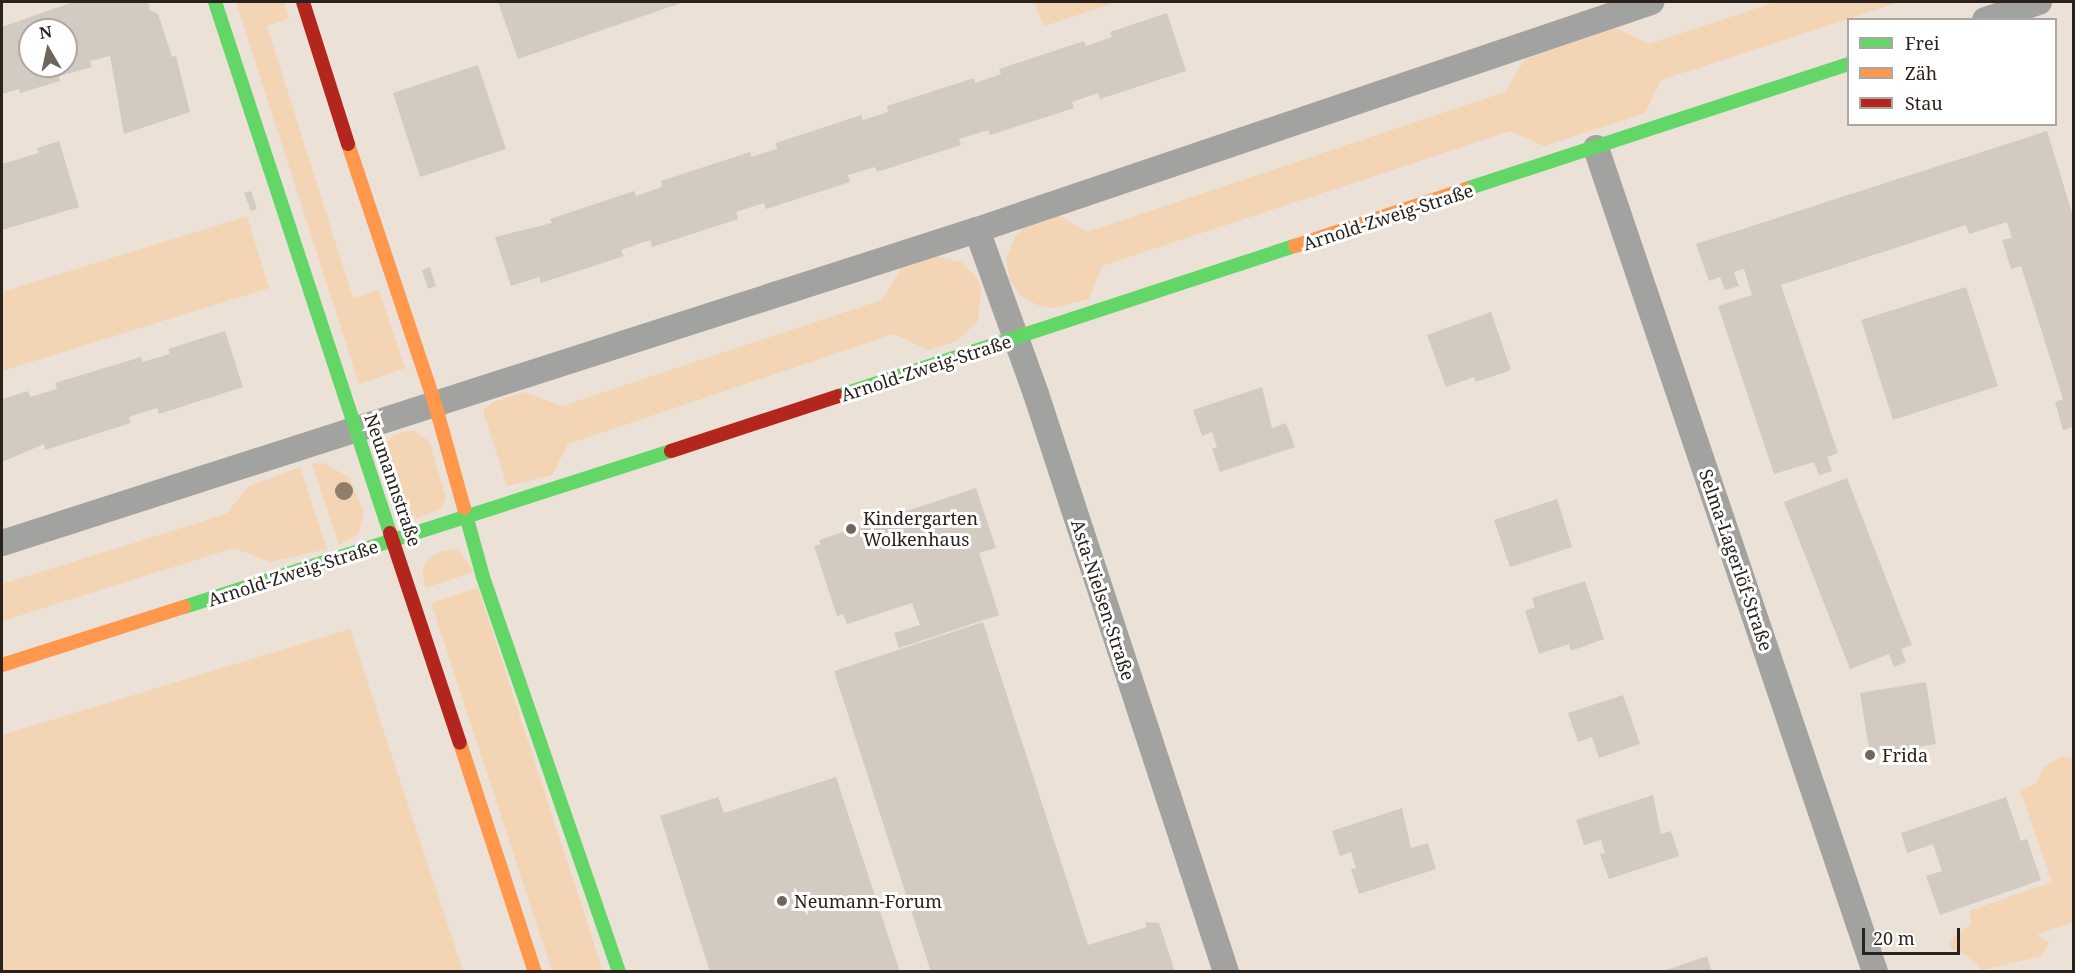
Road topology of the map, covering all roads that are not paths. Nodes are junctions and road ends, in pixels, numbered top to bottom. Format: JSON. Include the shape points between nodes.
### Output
{"nodes":[{"id":1,"x":215,"y":2,"type":"edge"},
{"id":2,"x":303,"y":2,"type":"edge"},
{"id":3,"x":1651,"y":2,"type":"edge"},
{"id":4,"x":2039,"y":2,"type":"edge"},
{"id":5,"x":1990,"y":18,"type":"edge"},
{"id":6,"x":1847,"y":64,"type":"edge"},
{"id":7,"x":1596,"y":148,"type":"junction"},
{"id":8,"x":976,"y":230,"type":"junction"},
{"id":9,"x":1016,"y":338,"type":"junction"},
{"id":10,"x":435,"y":404,"type":"junction"},
{"id":11,"x":356,"y":429,"type":"junction"},
{"id":12,"x":469,"y":517,"type":"junction"},
{"id":13,"x":395,"y":541,"type":"junction"},
{"id":14,"x":2,"y":543,"type":"edge"},
{"id":15,"x":2,"y":665,"type":"edge"},
{"id":16,"x":535,"y":972,"type":"edge"},
{"id":17,"x":619,"y":972,"type":"edge"},
{"id":18,"x":1226,"y":972,"type":"edge"},
{"id":19,"x":1875,"y":972,"type":"edge"}],
"edges":[{"from":1,"to":11,"type":"street","name":"Neumannstraße"},
{"from":2,"to":10,"type":"street","via":[[380,247]]},
{"from":3,"to":8,"type":"street"},
{"from":4,"to":5,"type":"street"},
{"from":6,"to":7,"type":"street","name":"Arnold-Zweig-Straße"},
{"from":7,"to":9,"type":"street","name":"Arnold-Zweig-Straße"},
{"from":7,"to":19,"type":"street","name":"Selma-Lagerlöf-Straße"},
{"from":8,"to":9,"type":"street","name":"Asta-Nielsen-Straße"},
{"from":8,"to":10,"type":"street"},
{"from":9,"to":12,"type":"street","name":"Arnold-Zweig-Straße"},
{"from":9,"to":18,"type":"street","name":"Asta-Nielsen-Straße"},
{"from":10,"to":11,"type":"street"},
{"from":10,"to":12,"type":"street"},
{"from":11,"to":13,"type":"street","name":"Neumannstraße"},
{"from":11,"to":14,"type":"street"},
{"from":12,"to":13,"type":"street","name":"Arnold-Zweig-Straße"},
{"from":12,"to":17,"type":"street","via":[[483,577]]},
{"from":13,"to":15,"type":"street","name":"Arnold-Zweig-Straße"},
{"from":13,"to":16,"type":"street","name":"Neumannstraße"}]}
